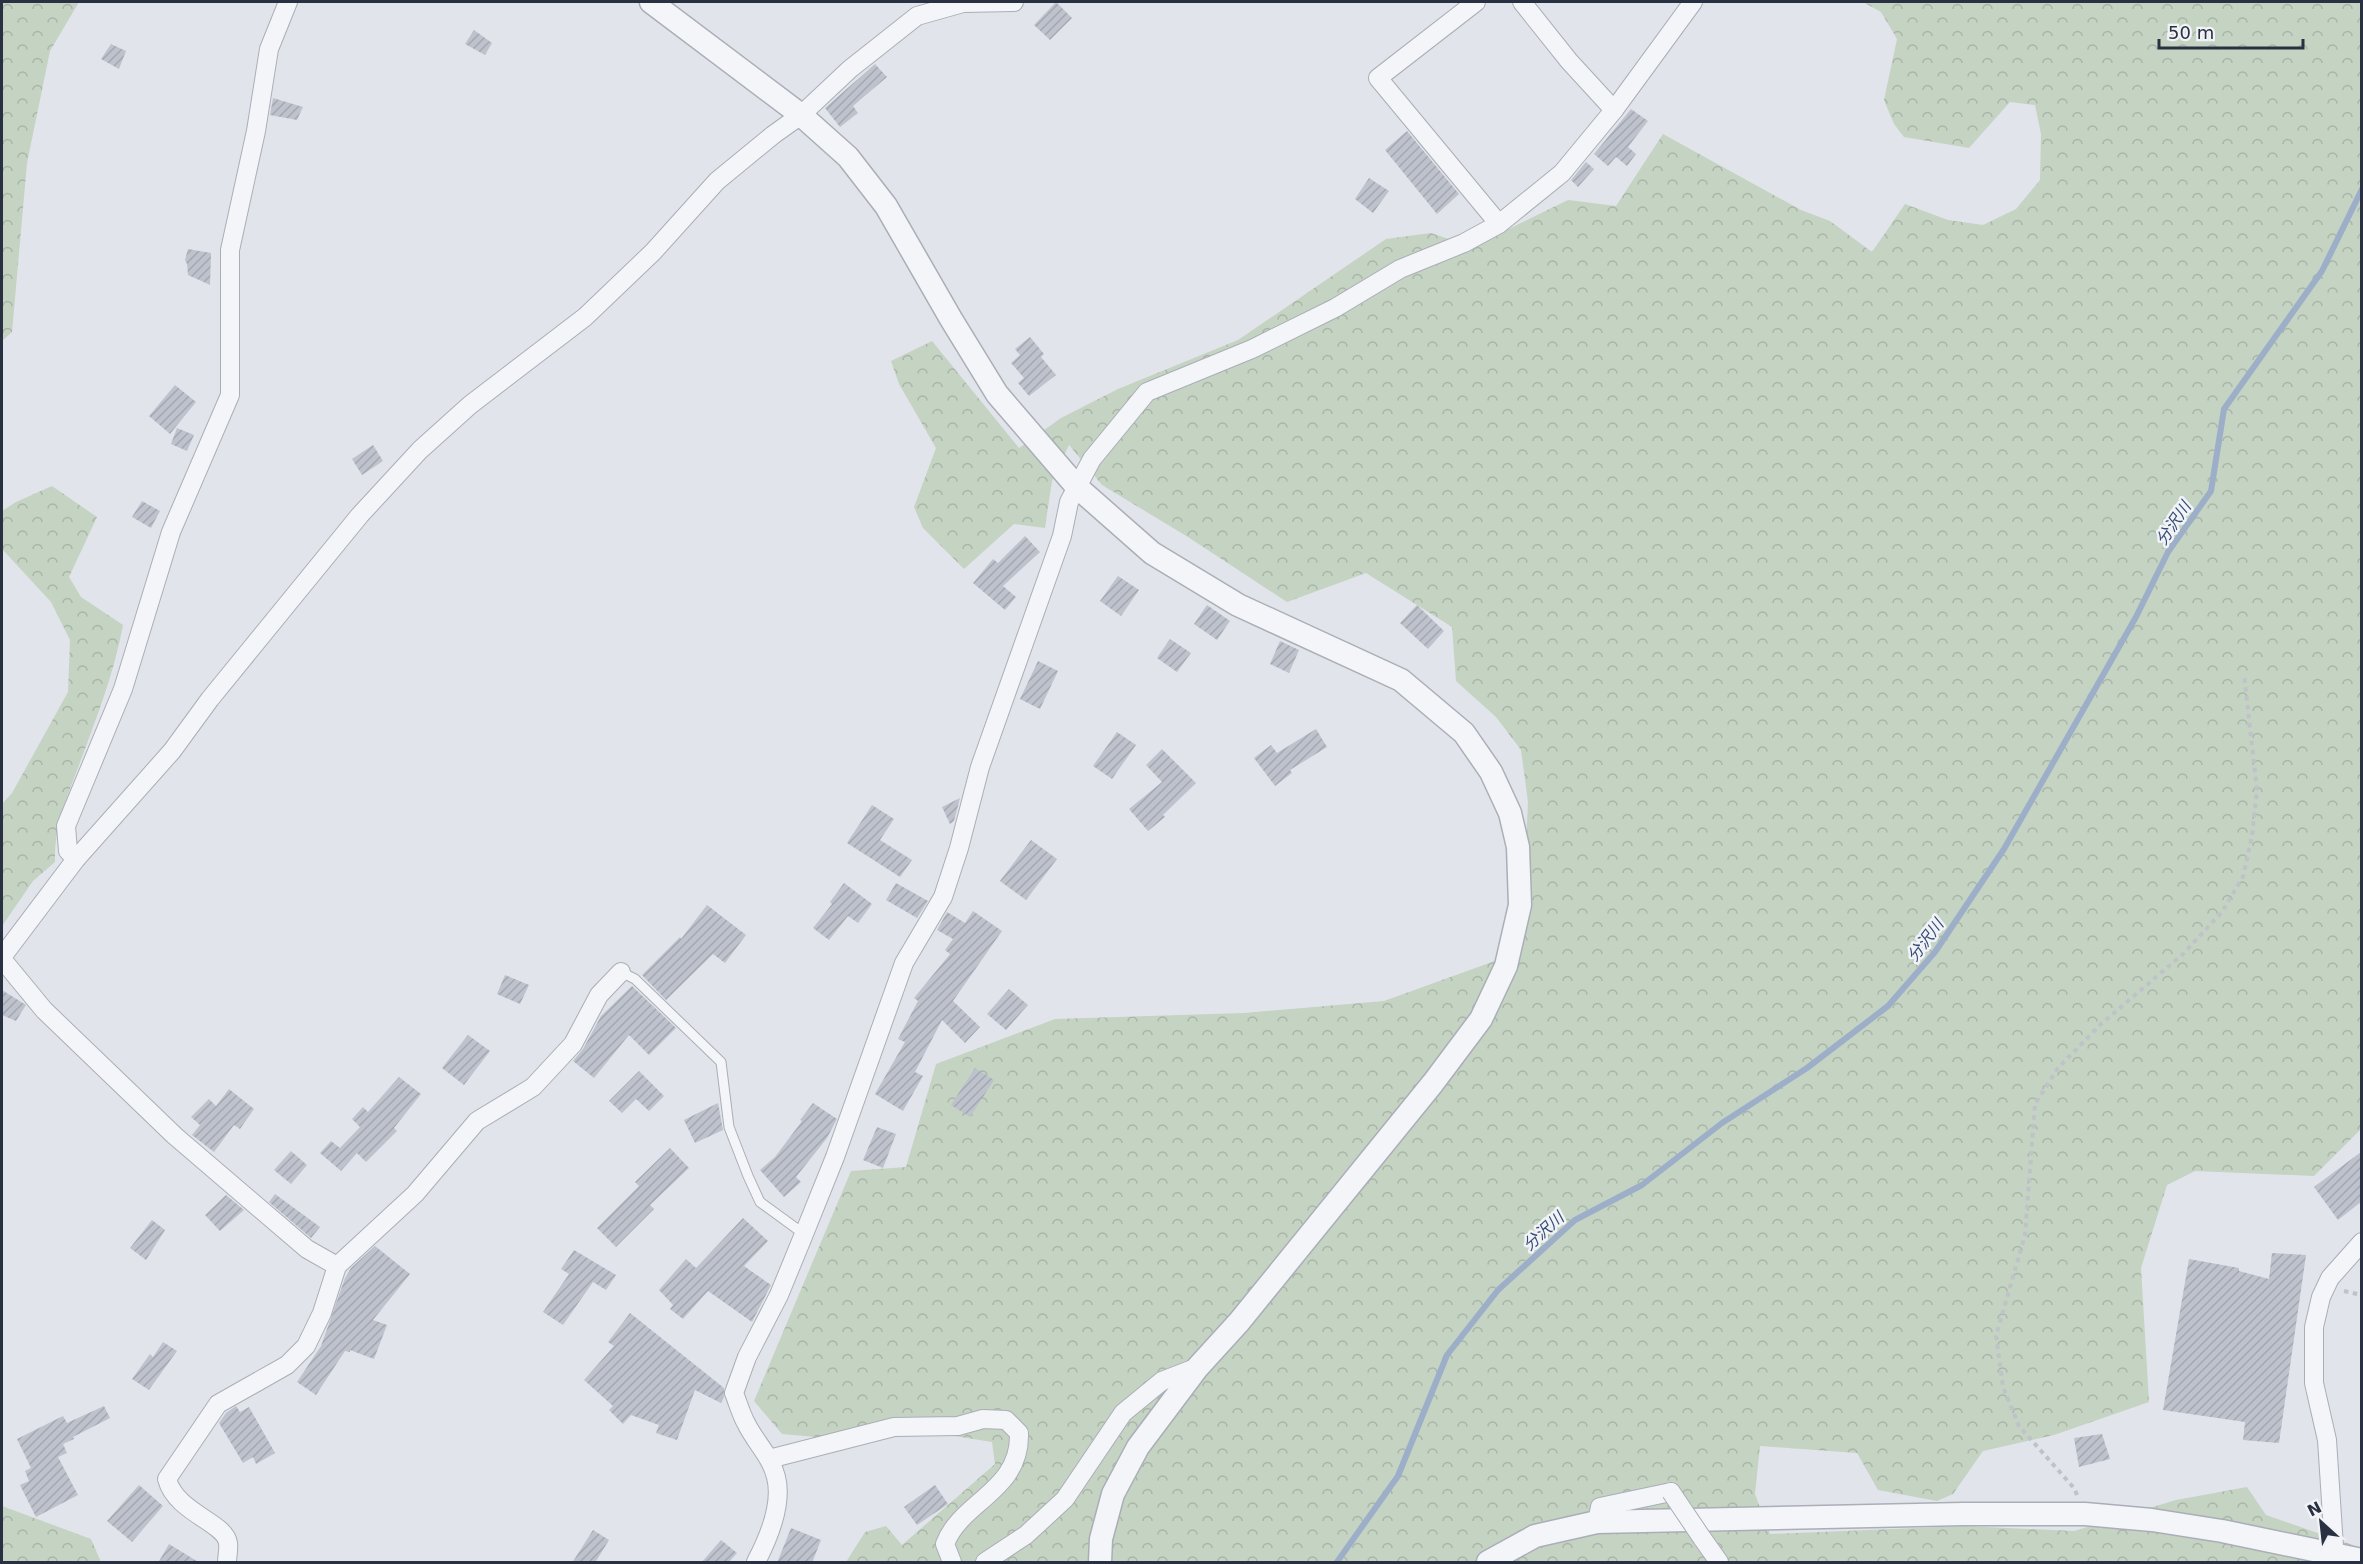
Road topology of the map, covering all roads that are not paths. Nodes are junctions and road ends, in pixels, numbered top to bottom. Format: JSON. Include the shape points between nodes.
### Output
{"nodes":[{"id":1,"x":288,"y":2,"type":"edge"},
{"id":2,"x":651,"y":2,"type":"edge"},
{"id":3,"x":1014,"y":2,"type":"edge"},
{"id":4,"x":1476,"y":2,"type":"edge"},
{"id":5,"x":1522,"y":2,"type":"edge"},
{"id":6,"x":1693,"y":2,"type":"edge"},
{"id":7,"x":1614,"y":110,"type":"junction"},
{"id":8,"x":801,"y":116,"type":"junction"},
{"id":9,"x":1499,"y":224,"type":"junction"},
{"id":10,"x":1077,"y":487,"type":"junction"},
{"id":11,"x":76,"y":859,"type":"junction"},
{"id":12,"x":2,"y":958,"type":"edge"},
{"id":13,"x":621,"y":972,"type":"joint"},
{"id":14,"x":804,"y":1234,"type":"junction"},
{"id":15,"x":2361,"y":1242,"type":"edge"},
{"id":16,"x":337,"y":1266,"type":"junction"},
{"id":17,"x":1198,"y":1367,"type":"junction"},
{"id":18,"x":769,"y":1459,"type":"junction"},
{"id":19,"x":1597,"y":1522,"type":"junction"},
{"id":20,"x":2336,"y":1558,"type":"edge"},
{"id":21,"x":2361,"y":1560,"type":"edge"},
{"id":22,"x":227,"y":1563,"type":"edge"},
{"id":23,"x":756,"y":1563,"type":"edge"},
{"id":24,"x":952,"y":1563,"type":"edge"},
{"id":25,"x":985,"y":1563,"type":"edge"},
{"id":26,"x":1100,"y":1563,"type":"edge"},
{"id":27,"x":1488,"y":1563,"type":"edge"},
{"id":28,"x":1719,"y":1563,"type":"edge"}],
"edges":[{"from":1,"to":11,"type":"street","via":[[269,49],[230,250],[230,395],[171,532],[123,689],[66,826],[68,851]]},
{"from":2,"to":8,"type":"street"},
{"from":3,"to":8,"type":"street","via":[[963,3],[916,16],[850,69]]},
{"from":4,"to":9,"type":"street","via":[[1378,78]]},
{"from":5,"to":7,"type":"street"},
{"from":6,"to":7,"type":"street"},
{"from":7,"to":9,"type":"street","via":[[1562,173]]},
{"from":8,"to":10,"type":"street","via":[[848,157],[886,206],[997,394]]},
{"from":8,"to":11,"type":"street","via":[[717,182],[653,252],[585,317],[470,405],[420,450],[360,515],[172,751]]},
{"from":9,"to":10,"type":"street","via":[[1464,243],[1400,268],[1335,308],[1252,349],[1148,392],[1092,459]]},
{"from":10,"to":14,"type":"street","via":[[980,767],[943,897],[904,963]]},
{"from":10,"to":17,"type":"street","via":[[1152,553],[1238,605],[1401,680],[1464,733],[1491,772],[1510,813],[1518,847],[1520,905],[1506,966],[1481,1019],[1247,1313]]},
{"from":11,"to":12,"type":"street"},
{"from":12,"to":16,"type":"street","via":[[44,1010],[175,1136],[308,1250]]},
{"from":13,"to":14,"type":"lane","via":[[635,979],[722,1062],[729,1127],[760,1202]]},
{"from":13,"to":16,"type":"street","via":[[599,995],[573,1044],[533,1087],[477,1121],[415,1194]]},
{"from":14,"to":18,"type":"street","via":[[734,1393],[746,1424]]},
{"from":15,"to":20,"type":"street","via":[[2330,1278],[2314,1327],[2314,1383],[2327,1440]]},
{"from":16,"to":22,"type":"street","via":[[306,1346],[287,1365],[218,1404],[167,1479],[171,1491],[192,1512],[220,1530],[228,1542]]},
{"from":17,"to":25,"type":"street","via":[[1162,1381],[1123,1413],[1065,1499],[1026,1535]]},
{"from":17,"to":26,"type":"street","via":[[1138,1447],[1113,1494],[1101,1539]]},
{"from":18,"to":23,"type":"street","via":[[777,1477],[777,1504]]},
{"from":18,"to":24,"type":"street","via":[[894,1427],[1006,1420],[1019,1433],[1020,1447],[1014,1464],[992,1493],[950,1530],[945,1544]]},
{"from":19,"to":20,"type":"street","via":[[2085,1514],[2164,1522]]},
{"from":19,"to":27,"type":"street","via":[[1535,1536]]},
{"from":19,"to":28,"type":"street","bridge":true,"via":[[1600,1507],[1671,1492]]},
{"from":20,"to":21,"type":"street"}]}
